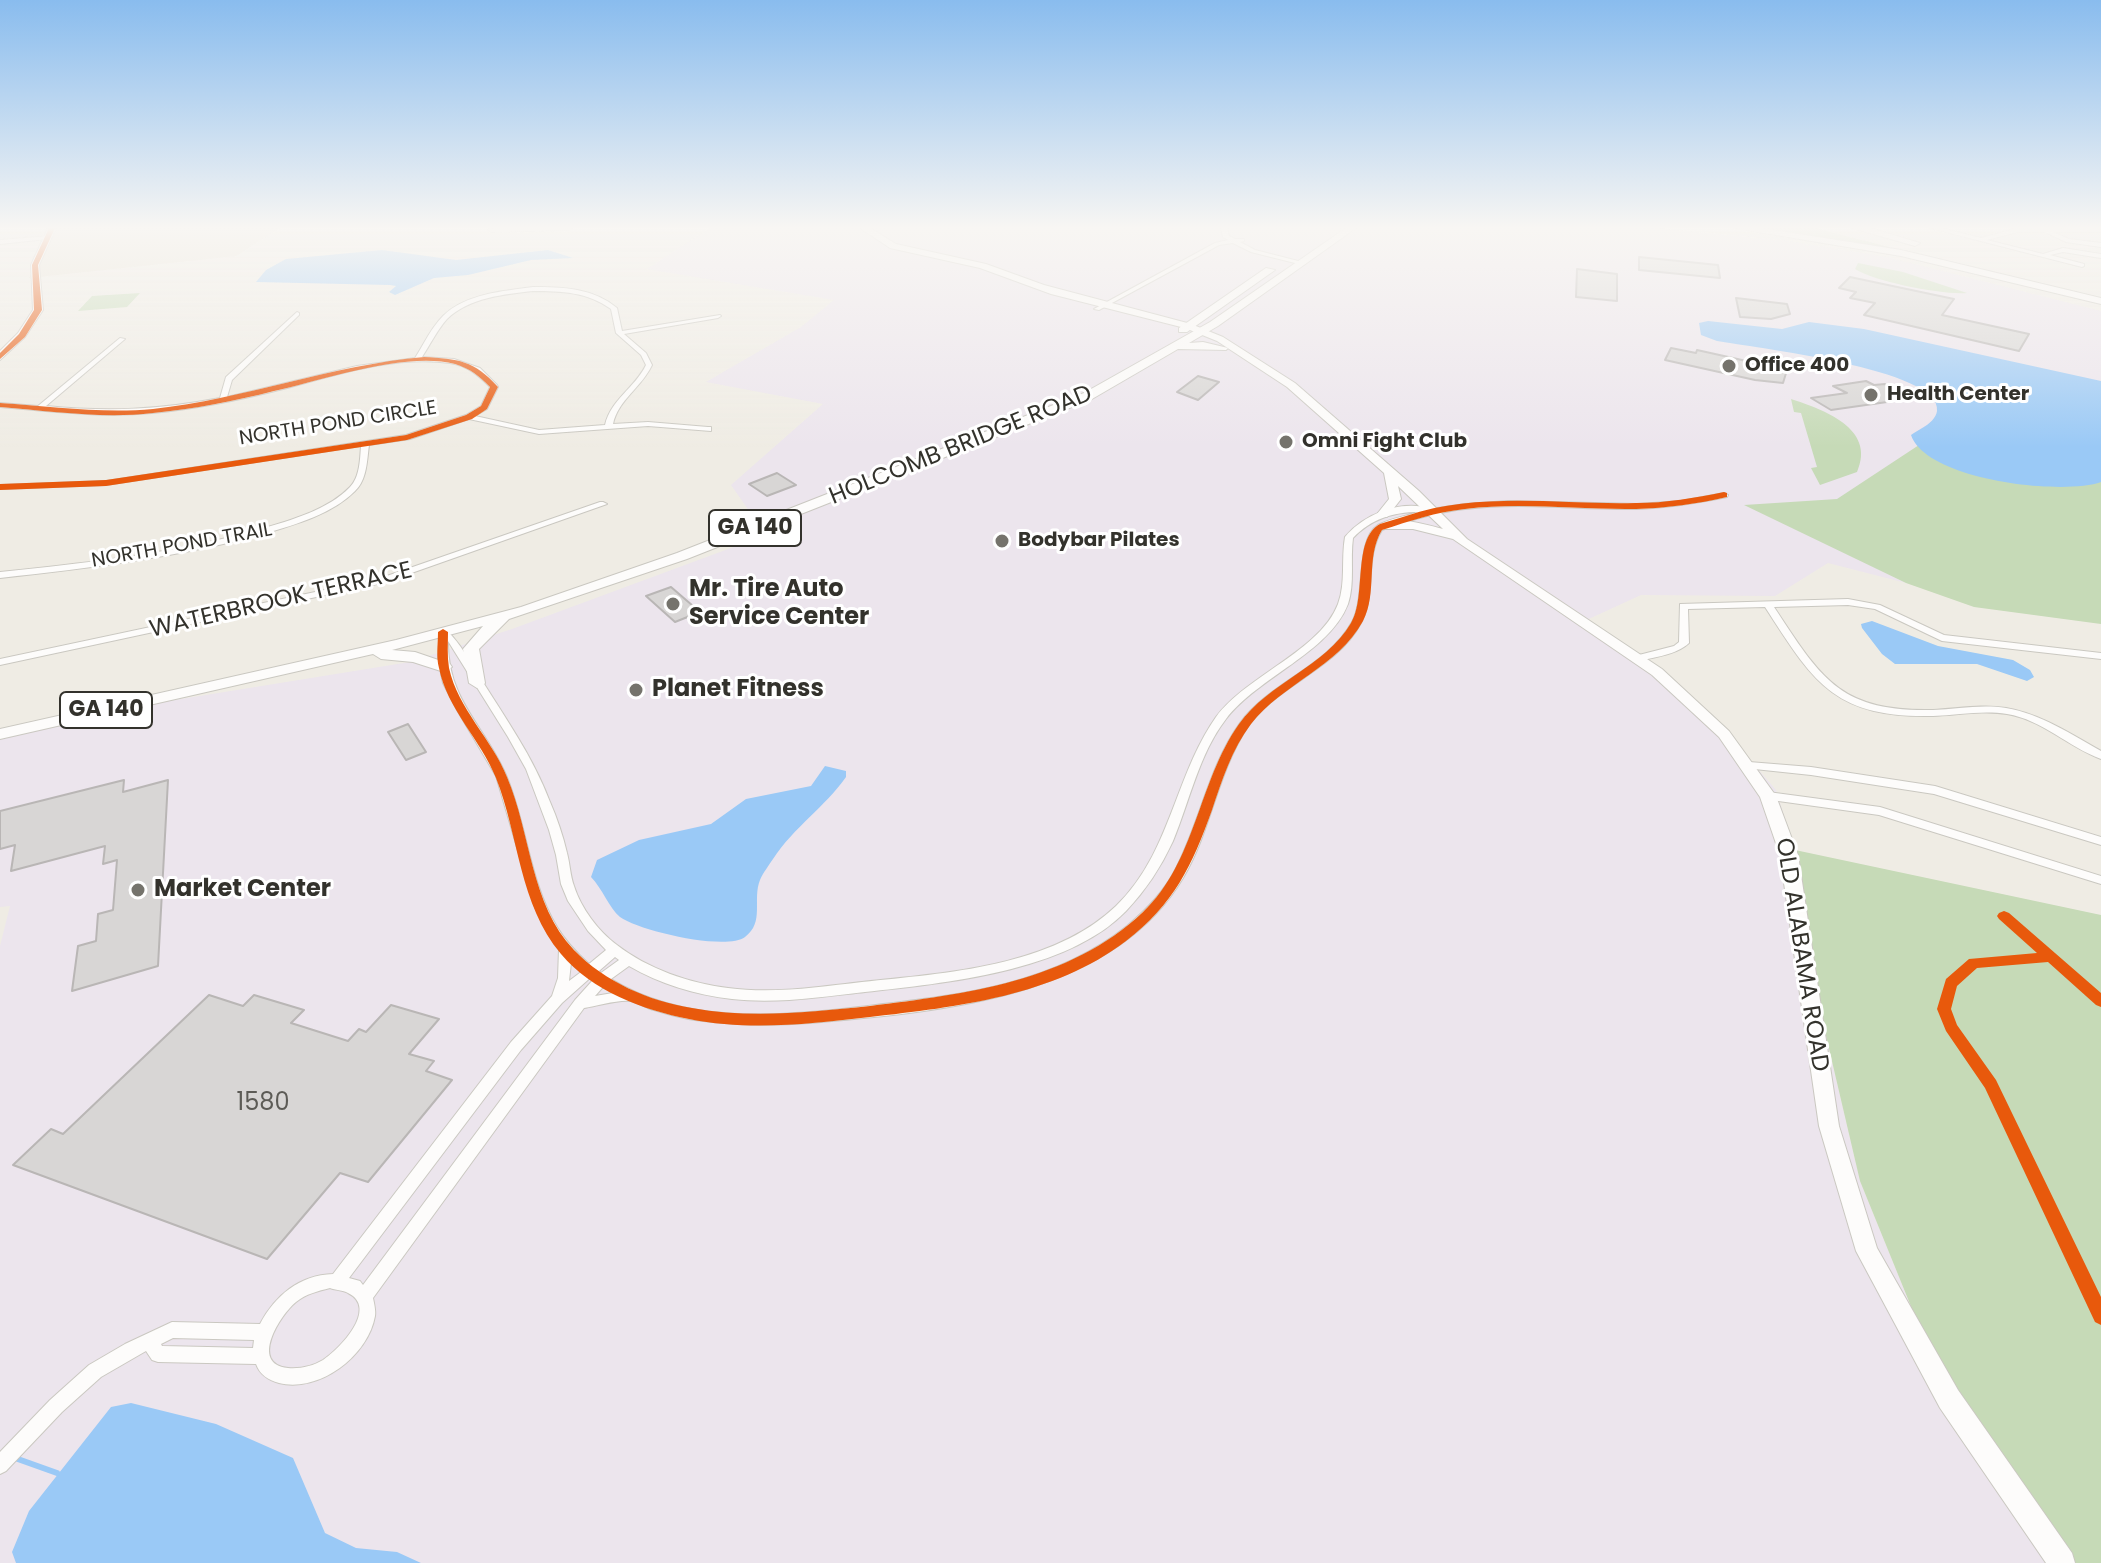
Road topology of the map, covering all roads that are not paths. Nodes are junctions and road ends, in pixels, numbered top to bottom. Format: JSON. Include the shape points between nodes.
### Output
{"nodes":[{"id":1,"x":37,"y":301,"type":"edge"},
{"id":2,"x":477,"y":301,"type":"edge"},
{"id":3,"x":605,"y":301,"type":"edge"},
{"id":4,"x":1082,"y":301,"type":"edge"},
{"id":5,"x":1112,"y":301,"type":"edge"},
{"id":6,"x":1231,"y":301,"type":"edge"},
{"id":7,"x":1248,"y":301,"type":"edge"},
{"id":8,"x":1100,"y":307,"type":"junction"},
{"id":9,"x":297,"y":314,"type":"dead end"},
{"id":10,"x":718,"y":316,"type":"dead end"},
{"id":11,"x":1214,"y":324,"type":"junction"},
{"id":12,"x":1191,"y":331,"type":"junction"},
{"id":13,"x":619,"y":333,"type":"junction"},
{"id":14,"x":122,"y":339,"type":"dead end"},
{"id":15,"x":1169,"y":348,"type":"junction"},
{"id":16,"x":1227,"y":348,"type":"junction"},
{"id":17,"x":0,"y":357,"type":"edge"},
{"id":18,"x":417,"y":360,"type":"junction"},
{"id":19,"x":223,"y":399,"type":"junction"},
{"id":20,"x":0,"y":405,"type":"edge"},
{"id":21,"x":41,"y":407,"type":"junction"},
{"id":22,"x":469,"y":417,"type":"junction"},
{"id":23,"x":608,"y":428,"type":"junction"},
{"id":24,"x":708,"y":429,"type":"dead end"},
{"id":25,"x":366,"y":442,"type":"junction"},
{"id":26,"x":1389,"y":471,"type":"junction"},
{"id":27,"x":0,"y":487,"type":"edge"},
{"id":28,"x":1724,"y":495,"type":"dead end"},
{"id":29,"x":603,"y":504,"type":"dead end"},
{"id":30,"x":1433,"y":511,"type":"junction"},
{"id":31,"x":1384,"y":520,"type":"junction"},
{"id":32,"x":1456,"y":535,"type":"junction"},
{"id":33,"x":0,"y":575,"type":"edge"},
{"id":34,"x":1768,"y":605,"type":"junction"},
{"id":35,"x":526,"y":610,"type":"junction"},
{"id":36,"x":443,"y":632,"type":"junction"},
{"id":37,"x":2101,"y":656,"type":"edge"},
{"id":38,"x":342,"y":657,"type":"junction"},
{"id":39,"x":1638,"y":658,"type":"junction"},
{"id":40,"x":0,"y":662,"type":"edge"},
{"id":41,"x":444,"y":667,"type":"junction"},
{"id":42,"x":477,"y":683,"type":"junction"},
{"id":43,"x":0,"y":734,"type":"edge"},
{"id":44,"x":2101,"y":756,"type":"edge"},
{"id":45,"x":1749,"y":766,"type":"junction"},
{"id":46,"x":1768,"y":796,"type":"junction"},
{"id":47,"x":2101,"y":841,"type":"edge"},
{"id":48,"x":2101,"y":880,"type":"edge"},
{"id":49,"x":565,"y":949,"type":"junction"},
{"id":50,"x":615,"y":950,"type":"junction"},
{"id":51,"x":629,"y":959,"type":"junction"},
{"id":52,"x":587,"y":970,"type":"junction"},
{"id":53,"x":602,"y":979,"type":"junction"},
{"id":54,"x":632,"y":995,"type":"junction"},
{"id":55,"x":557,"y":999,"type":"junction"},
{"id":56,"x":580,"y":1004,"type":"junction"},
{"id":57,"x":337,"y":1281,"type":"junction"},
{"id":58,"x":365,"y":1296,"type":"junction"},
{"id":59,"x":263,"y":1332,"type":"junction"},
{"id":60,"x":150,"y":1343,"type":"junction"},
{"id":61,"x":261,"y":1356,"type":"junction"},
{"id":62,"x":0,"y":1465,"type":"edge"},
{"id":63,"x":2062,"y":1563,"type":"edge"}],
"edges":[{"from":1,"to":17,"type":"main road","via":[[38,310],[22,335]]},
{"from":2,"to":18,"type":"street","via":[[453,311]]},
{"from":3,"to":13,"type":"street","via":[[614,308]]},
{"from":4,"to":8,"type":"main road","name":"OLD ALABAMA ROAD"},
{"from":5,"to":8,"type":"street"},
{"from":6,"to":12,"type":"main road","name":"HOLCOMB BRIDGE ROAD","number":"GA 140"},
{"from":7,"to":11,"type":"main road","name":"HOLCOMB BRIDGE ROAD","number":"GA 140"},
{"from":8,"to":12,"type":"main road","name":"OLD ALABAMA ROAD"},
{"from":9,"to":19,"type":"street","via":[[229,379]]},
{"from":10,"to":13,"type":"street"},
{"from":11,"to":12,"type":"main road","name":"HOLCOMB BRIDGE ROAD","number":"GA 140"},
{"from":11,"to":16,"type":"main road"},
{"from":12,"to":15,"type":"main road","name":"HOLCOMB BRIDGE ROAD","number":"GA 140"},
{"from":12,"to":16,"type":"main road","name":"OLD ALABAMA ROAD"},
{"from":13,"to":23,"type":"street","via":[[649,365],[613,407]]},
{"from":14,"to":21,"type":"street"},
{"from":15,"to":16,"type":"main road"},
{"from":15,"to":35,"type":"main road","name":"HOLCOMB BRIDGE ROAD","number":"GA 140","via":[[1110,385],[1040,417],[682,556]]},
{"from":16,"to":26,"type":"main road","name":"OLD ALABAMA ROAD","via":[[1310,399]]},
{"from":18,"to":19,"type":"street","name":"NORTH POND CIRCLE"},
{"from":18,"to":22,"type":"street","name":"NORTH POND CIRCLE","via":[[458,364],[490,378],[493,396]]},
{"from":19,"to":21,"type":"street","name":"NORTH POND CIRCLE","via":[[131,412]]},
{"from":20,"to":21,"type":"street","name":"NORTH POND CIRCLE"},
{"from":22,"to":23,"type":"street","via":[[539,432]]},
{"from":22,"to":25,"type":"street","name":"NORTH POND CIRCLE","via":[[427,433]]},
{"from":23,"to":24,"type":"street","via":[[648,424]]},
{"from":25,"to":27,"type":"street","name":"NORTH POND CIRCLE","via":[[106,483]]},
{"from":25,"to":33,"type":"street","name":"NORTH POND TRAIL","via":[[361,476],[353,490],[289,526]]},
{"from":26,"to":30,"type":"main road","name":"OLD ALABAMA ROAD"},
{"from":26,"to":31,"type":"main road","via":[[1395,499]]},
{"from":28,"to":30,"type":"street","via":[[1639,506],[1531,501]]},
{"from":29,"to":40,"type":"street","name":"WATERBROOK TERRACE","via":[[383,580]]},
{"from":30,"to":31,"type":"street"},
{"from":30,"to":32,"type":"main road","name":"OLD ALABAMA ROAD"},
{"from":31,"to":32,"type":"main road"},
{"from":31,"to":51,"type":"street","via":[[1364,522],[1349,537],[1343,604],[1331,625],[1233,702],[1218,721],[1145,881],[1111,916],[1066,945],[975,973],[760,997],[685,984]]},
{"from":31,"to":54,"type":"street","via":[[1367,548],[1366,599],[1357,623],[1338,646],[1246,722],[1227,753],[1173,883],[1148,916],[1110,946],[1059,974],[999,993],[791,1021],[707,1016]]},
{"from":32,"to":39,"type":"main road","name":"OLD ALABAMA ROAD","via":[[1486,561]]},
{"from":34,"to":37,"type":"street","via":[[1862,604],[1942,638]]},
{"from":34,"to":39,"type":"street","via":[[1683,606],[1684,643]]},
{"from":34,"to":44,"type":"street","via":[[1818,681],[1856,705],[1897,712],[2017,713]]},
{"from":35,"to":36,"type":"main road","name":"HOLCOMB BRIDGE ROAD","number":"GA 140"},
{"from":35,"to":42,"type":"main road","via":[[494,623],[471,649]]},
{"from":36,"to":38,"type":"main road","name":"HOLCOMB BRIDGE ROAD","number":"GA 140"},
{"from":36,"to":41,"type":"street"},
{"from":36,"to":42,"type":"street"},
{"from":38,"to":41,"type":"main road","via":[[402,655]]},
{"from":38,"to":43,"type":"main road","name":"HOLCOMB BRIDGE ROAD","number":"GA 140"},
{"from":39,"to":45,"type":"main road","name":"OLD ALABAMA ROAD","via":[[1711,720]]},
{"from":41,"to":49,"type":"street","via":[[501,776],[539,907]]},
{"from":42,"to":50,"type":"street","via":[[531,769],[561,852],[567,887],[585,919]]},
{"from":45,"to":46,"type":"main road","name":"OLD ALABAMA ROAD"},
{"from":45,"to":47,"type":"street","via":[[1935,790]]},
{"from":46,"to":48,"type":"street","via":[[1880,811]]},
{"from":46,"to":63,"type":"main road","name":"OLD ALABAMA ROAD","via":[[1789,855],[1829,1126],[1867,1251],[1949,1399]]},
{"from":49,"to":52,"type":"street"},
{"from":49,"to":55,"type":"street"},
{"from":50,"to":51,"type":"street"},
{"from":50,"to":52,"type":"street"},
{"from":51,"to":53,"type":"street"},
{"from":52,"to":53,"type":"street"},
{"from":52,"to":55,"type":"street"},
{"from":53,"to":54,"type":"street"},
{"from":53,"to":56,"type":"street"},
{"from":54,"to":56,"type":"street"},
{"from":55,"to":57,"type":"street"},
{"from":56,"to":58,"type":"street"},
{"from":57,"to":58,"type":"street","via":[[352,1284]]},
{"from":57,"to":59,"type":"street","via":[[290,1297]]},
{"from":58,"to":61,"type":"street","via":[[367,1316],[359,1338],[327,1367],[288,1377],[276,1374]]},
{"from":59,"to":60,"type":"street","via":[[172,1330]]},
{"from":59,"to":61,"type":"street"},
{"from":60,"to":61,"type":"street","via":[[158,1354]]},
{"from":60,"to":62,"type":"street","via":[[95,1371]]}]}
